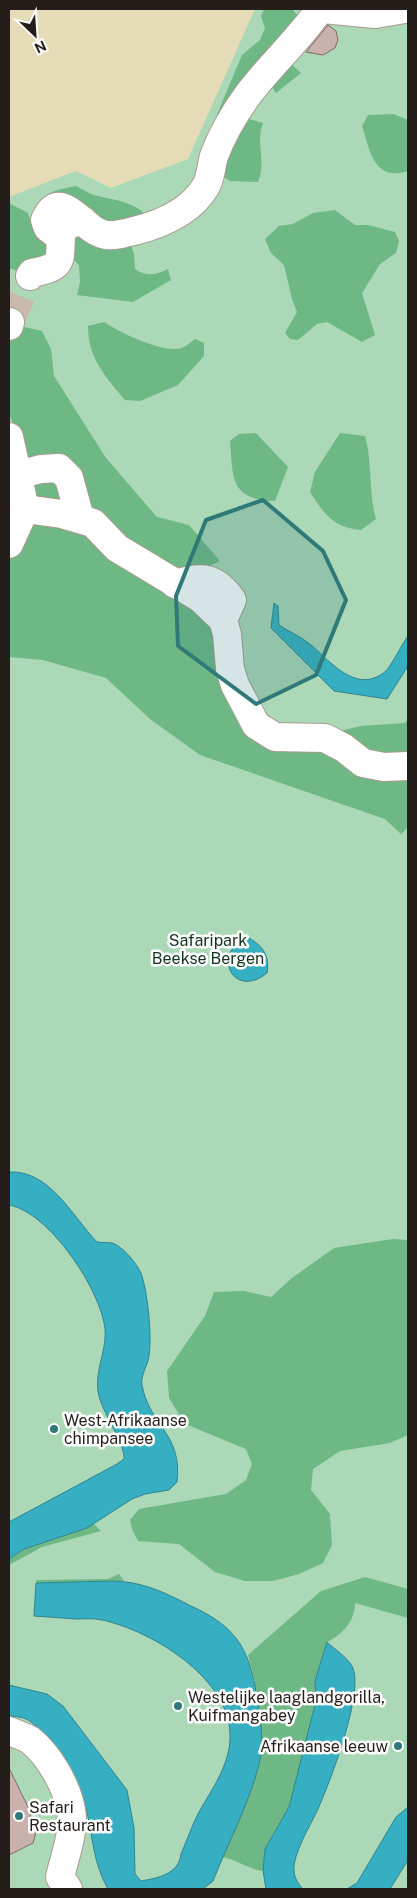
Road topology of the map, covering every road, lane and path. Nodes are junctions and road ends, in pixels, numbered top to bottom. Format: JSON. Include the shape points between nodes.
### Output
{"nodes":[{"id":1,"x":406,"y":9,"type":"edge"},
{"id":2,"x":312,"y":12,"type":"edge"},
{"id":3,"x":30,"y":276,"type":"tunnel mouth"},
{"id":4,"x":9,"y":437,"type":"edge"},
{"id":5,"x":13,"y":476,"type":"edge"},
{"id":6,"x":25,"y":509,"type":"junction"},
{"id":7,"x":80,"y":518,"type":"junction"},
{"id":8,"x":9,"y":544,"type":"edge"},
{"id":9,"x":408,"y":766,"type":"edge"},
{"id":10,"x":9,"y":1731,"type":"edge"},
{"id":11,"x":68,"y":1889,"type":"edge"}],
"edges":[{"from":1,"to":2,"type":"street","via":[[375,14]]},
{"from":2,"to":3,"type":"street","via":[[246,97],[220,143],[206,186],[190,206],[164,223],[118,235],[105,236],[83,221],[69,224],[61,232],[62,254],[57,264]]},
{"from":4,"to":5,"type":"street"},
{"from":5,"to":6,"type":"street"},
{"from":5,"to":7,"type":"street","via":[[59,468],[69,478]]},
{"from":6,"to":7,"type":"street"},
{"from":6,"to":8,"type":"street"},
{"from":7,"to":9,"type":"street","via":[[93,523],[117,548],[200,598],[223,620],[235,685],[256,725],[275,737],[325,738],[363,763],[384,767]]},
{"from":10,"to":11,"type":"street","via":[[30,1740],[49,1761],[63,1785],[71,1818],[60,1877]]}]}
